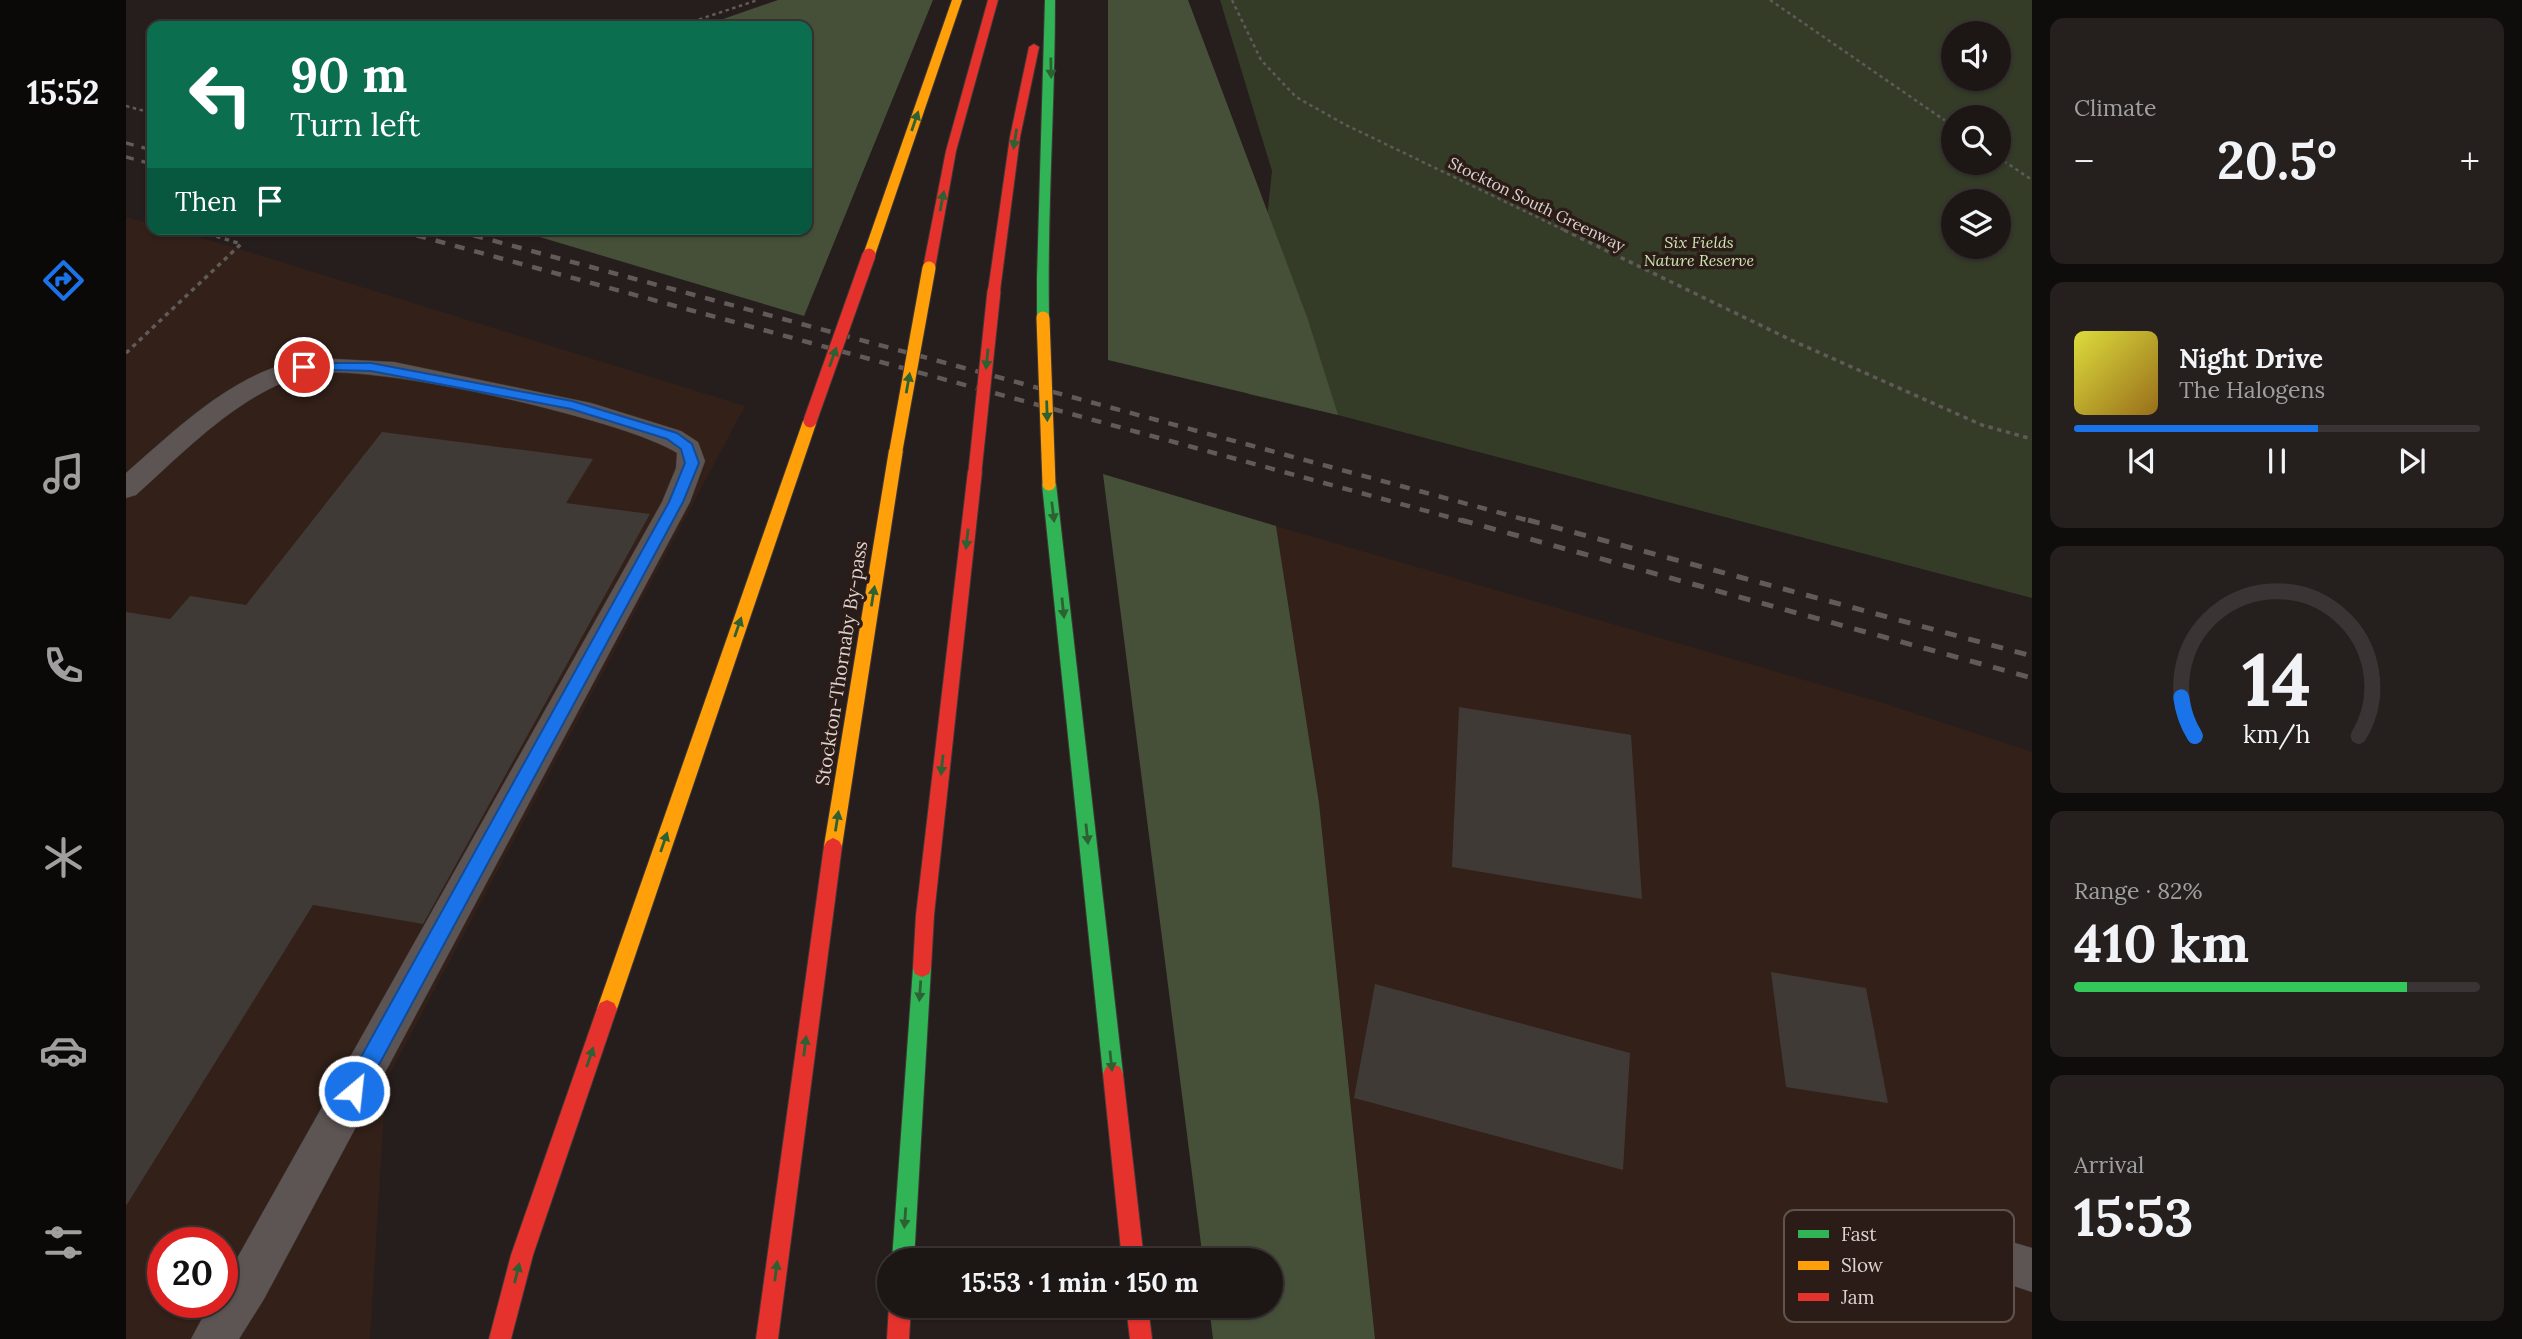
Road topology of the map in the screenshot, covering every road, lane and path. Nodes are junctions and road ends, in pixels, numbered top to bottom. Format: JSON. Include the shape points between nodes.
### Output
{"nodes":[{"id":1,"x":758,"y":0,"type":"edge"},
{"id":2,"x":957,"y":0,"type":"edge"},
{"id":3,"x":993,"y":0,"type":"edge"},
{"id":4,"x":1043,"y":0,"type":"edge"},
{"id":5,"x":1050,"y":0,"type":"edge"},
{"id":6,"x":1232,"y":0,"type":"edge"},
{"id":7,"x":1770,"y":0,"type":"edge"},
{"id":8,"x":694,"y":21,"type":"edge"},
{"id":9,"x":126,"y":106,"type":"edge"},
{"id":10,"x":147,"y":112,"type":"edge"},
{"id":11,"x":1941,"y":118,"type":"edge"},
{"id":12,"x":2011,"y":166,"type":"edge"},
{"id":13,"x":2032,"y":180,"type":"edge"},
{"id":14,"x":213,"y":235,"type":"edge"},
{"id":15,"x":126,"y":353,"type":"edge"},
{"id":16,"x":2032,"y":439,"type":"edge"},
{"id":17,"x":126,"y":488,"type":"edge"},
{"id":18,"x":904,"y":1248,"type":"edge"},
{"id":19,"x":1132,"y":1248,"type":"edge"},
{"id":20,"x":2014,"y":1265,"type":"edge"},
{"id":21,"x":2032,"y":1270,"type":"edge"},
{"id":22,"x":899,"y":1318,"type":"edge"},
{"id":23,"x":1138,"y":1318,"type":"edge"},
{"id":24,"x":213,"y":1339,"type":"edge"},
{"id":25,"x":500,"y":1339,"type":"edge"},
{"id":26,"x":767,"y":1339,"type":"edge"},
{"id":27,"x":898,"y":1339,"type":"edge"},
{"id":28,"x":1141,"y":1339,"type":"edge"}],
"edges":[{"from":1,"to":8,"type":"path"},
{"from":25,"to":2,"type":"highway","one_way":true,"bridge":true,"via":[[522,1255]]},
{"from":26,"to":3,"type":"highway","name":"Stockton-Thornaby By-pass","one_way":true,"bridge":true,"via":[[822,915],[896,450],[951,152]]},
{"from":4,"to":18,"type":"highway","one_way":true,"bridge":true,"via":[[1015,137],[994,291],[925,915]]},
{"from":5,"to":19,"type":"highway","one_way":true,"bridge":true,"via":[[1051,80],[1041,241],[1049,484]]},
{"from":6,"to":16,"type":"path","name":"Stockton South Greenway","via":[[1261,60],[1296,97],[1344,124],[1791,340],[1982,425]]},
{"from":7,"to":11,"type":"path"},
{"from":9,"to":10,"type":"path"},
{"from":12,"to":13,"type":"path"},
{"from":14,"to":15,"type":"path","via":[[242,244]]},
{"from":17,"to":24,"type":"lane","via":[[197,427],[272,377],[304,367],[371,367],[572,405],[672,436],[687,447],[692,463],[676,502],[256,1272]]},
{"from":20,"to":21,"type":"lane"},
{"from":22,"to":27,"type":"highway"},
{"from":23,"to":28,"type":"highway"}]}
